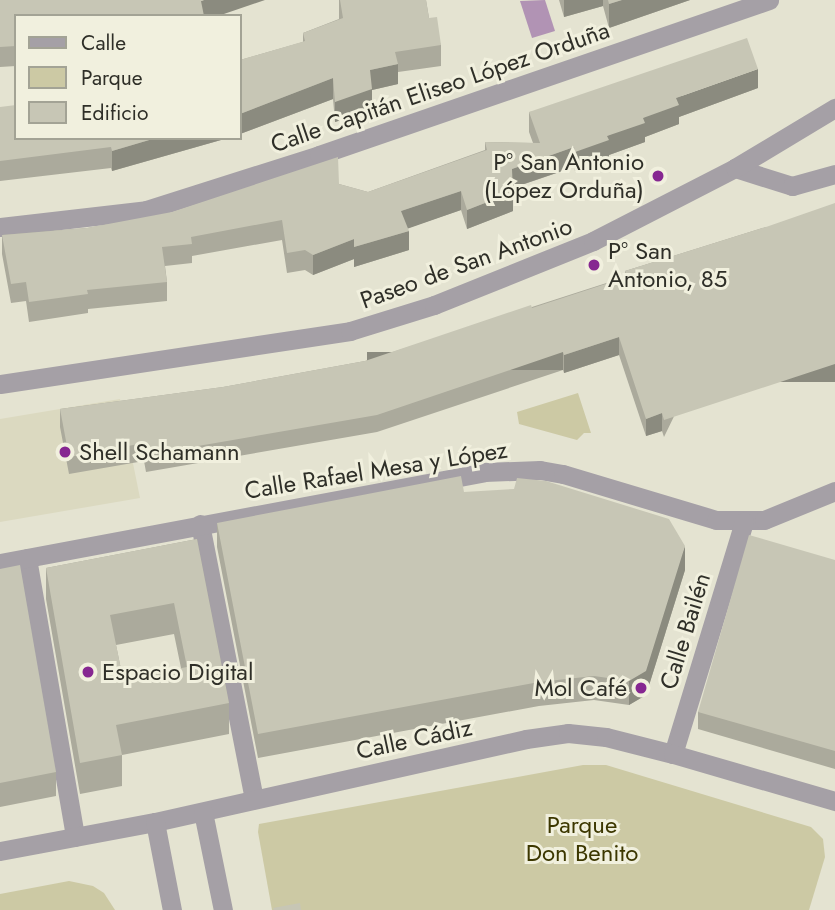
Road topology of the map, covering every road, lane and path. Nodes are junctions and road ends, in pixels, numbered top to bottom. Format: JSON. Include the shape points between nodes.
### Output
{"nodes":[{"id":1,"x":769,"y":0,"type":"edge"},
{"id":2,"x":835,"y":108,"type":"edge"},
{"id":3,"x":735,"y":167,"type":"junction"},
{"id":4,"x":835,"y":174,"type":"edge"},
{"id":5,"x":0,"y":227,"type":"edge"},
{"id":6,"x":0,"y":384,"type":"edge"},
{"id":7,"x":835,"y":491,"type":"edge"},
{"id":8,"x":744,"y":522,"type":"junction"},
{"id":9,"x":200,"y":524,"type":"junction"},
{"id":10,"x":27,"y":558,"type":"junction"},
{"id":11,"x":0,"y":563,"type":"edge"},
{"id":12,"x":673,"y":754,"type":"junction"},
{"id":13,"x":254,"y":799,"type":"junction"},
{"id":14,"x":835,"y":801,"type":"edge"},
{"id":15,"x":203,"y":812,"type":"junction"},
{"id":16,"x":155,"y":822,"type":"junction"},
{"id":17,"x":75,"y":837,"type":"junction"},
{"id":18,"x":0,"y":851,"type":"edge"},
{"id":19,"x":172,"y":910,"type":"edge"},
{"id":20,"x":223,"y":910,"type":"edge"}],
"edges":[{"from":1,"to":5,"type":"street","name":"Calle Capitán Eliseo López Orduña","via":[[146,210]]},
{"from":2,"to":3,"type":"street","name":"Paseo de San Antonio"},
{"from":3,"to":4,"type":"street","via":[[792,186]]},
{"from":3,"to":6,"type":"street","name":"Paseo de San Antonio","via":[[593,242],[434,305],[350,331]]},
{"from":7,"to":8,"type":"street","name":"Calle Rafael Mesa y López","via":[[764,520]]},
{"from":8,"to":9,"type":"street","name":"Calle Rafael Mesa y López","via":[[716,520],[540,470],[484,471]]},
{"from":8,"to":12,"type":"street","name":"Calle Bailén"},
{"from":9,"to":10,"type":"street","name":"Calle Rafael Mesa y López"},
{"from":9,"to":13,"type":"street"},
{"from":10,"to":11,"type":"street","name":"Calle Rafael Mesa y López"},
{"from":10,"to":17,"type":"street"},
{"from":12,"to":13,"type":"street","name":"Calle Cádiz","via":[[606,737],[568,733]]},
{"from":12,"to":14,"type":"street","name":"Calle Cádiz"},
{"from":13,"to":15,"type":"street","name":"Calle Cádiz"},
{"from":15,"to":16,"type":"street","name":"Calle Cádiz"},
{"from":15,"to":20,"type":"street"},
{"from":16,"to":17,"type":"street","name":"Calle Cádiz"},
{"from":16,"to":19,"type":"street"},
{"from":17,"to":18,"type":"street","name":"Calle Cádiz"}]}
